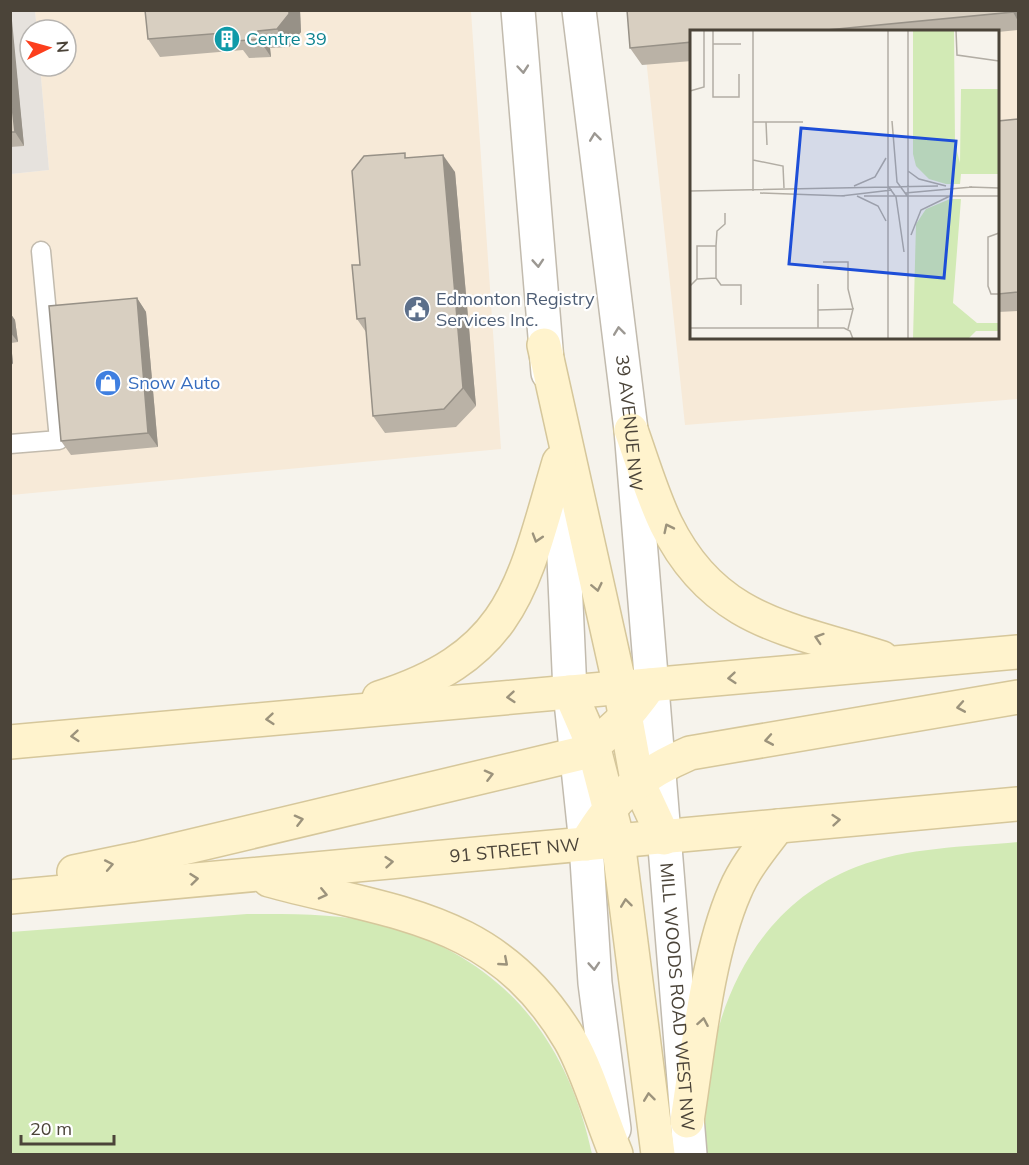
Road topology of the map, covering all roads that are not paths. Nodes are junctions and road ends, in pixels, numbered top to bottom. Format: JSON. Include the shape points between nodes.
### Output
{"nodes":[{"id":1,"x":518,"y":10,"type":"edge"},
{"id":2,"x":579,"y":10,"type":"edge"},
{"id":3,"x":41,"y":251,"type":"dead end"},
{"id":4,"x":544,"y":345,"type":"junction"},
{"id":5,"x":631,"y":430,"type":"junction"},
{"id":6,"x":10,"y":444,"type":"edge"},
{"id":7,"x":560,"y":462,"type":"junction"},
{"id":8,"x":1018,"y":652,"type":"edge"},
{"id":9,"x":895,"y":662,"type":"junction"},
{"id":10,"x":635,"y":686,"type":"junction"},
{"id":11,"x":570,"y":692,"type":"junction"},
{"id":12,"x":1018,"y":697,"type":"edge"},
{"id":13,"x":328,"y":714,"type":"junction"},
{"id":14,"x":626,"y":719,"type":"junction"},
{"id":15,"x":10,"y":742,"type":"edge"},
{"id":16,"x":585,"y":749,"type":"junction"},
{"id":17,"x":647,"y":774,"type":"junction"},
{"id":18,"x":1018,"y":804,"type":"edge"},
{"id":19,"x":612,"y":809,"type":"junction"},
{"id":20,"x":778,"y":826,"type":"junction"},
{"id":21,"x":664,"y":837,"type":"junction"},
{"id":22,"x":618,"y":841,"type":"junction"},
{"id":23,"x":586,"y":844,"type":"junction"},
{"id":24,"x":247,"y":874,"type":"junction"},
{"id":25,"x":10,"y":884,"type":"edge"},
{"id":26,"x":10,"y":897,"type":"edge"},
{"id":27,"x":687,"y":1121,"type":"junction"},
{"id":28,"x":616,"y":1155,"type":"edge"},
{"id":29,"x":658,"y":1155,"type":"edge"},
{"id":30,"x":690,"y":1155,"type":"edge"}],
"edges":[{"from":1,"to":4,"type":"street","one_way":true},
{"from":5,"to":2,"type":"street","name":"39 AVENUE NW","one_way":true},
{"from":3,"to":6,"type":"lane","via":[[59,440]]},
{"from":4,"to":7,"type":"street"},
{"from":4,"to":10,"type":"main road","one_way":true},
{"from":9,"to":5,"type":"main road","one_way":true,"via":[[761,620],[710,588],[685,557],[665,522]]},
{"from":5,"to":10,"type":"street","name":"39 AVENUE NW"},
{"from":7,"to":11,"type":"street"},
{"from":7,"to":13,"type":"main road","one_way":true,"via":[[521,583],[483,642],[439,674],[411,688]]},
{"from":8,"to":9,"type":"main road"},
{"from":9,"to":10,"type":"main road","one_way":true},
{"from":10,"to":11,"type":"main road"},
{"from":10,"to":14,"type":"main road"},
{"from":10,"to":17,"type":"street","name":"39 AVENUE NW"},
{"from":11,"to":13,"type":"main road","one_way":true},
{"from":11,"to":16,"type":"street"},
{"from":12,"to":17,"type":"main road","one_way":true,"via":[[690,753]]},
{"from":13,"to":15,"type":"main road","one_way":true},
{"from":14,"to":16,"type":"main road"},
{"from":14,"to":17,"type":"main road"},
{"from":16,"to":19,"type":"main road"},
{"from":16,"to":23,"type":"street"},
{"from":25,"to":16,"type":"main road","one_way":true,"via":[[137,860]]},
{"from":17,"to":19,"type":"main road"},
{"from":17,"to":21,"type":"main road"},
{"from":20,"to":18,"type":"main road","name":"91 STREET NW","one_way":true},
{"from":19,"to":22,"type":"main road"},
{"from":19,"to":23,"type":"main road"},
{"from":20,"to":21,"type":"main road","name":"91 STREET NW"},
{"from":27,"to":20,"type":"main road","one_way":true,"via":[[709,989],[727,914],[747,867]]},
{"from":21,"to":22,"type":"main road","name":"91 STREET NW"},
{"from":21,"to":27,"type":"street","name":"MILL WOODS ROAD WEST NW"},
{"from":22,"to":23,"type":"main road","name":"91 STREET NW"},
{"from":29,"to":22,"type":"main road","one_way":true},
{"from":24,"to":23,"type":"main road","name":"91 STREET NW","one_way":true},
{"from":23,"to":28,"type":"street","one_way":true,"via":[[595,983]]},
{"from":26,"to":24,"type":"main road","name":"91 STREET NW","one_way":true},
{"from":24,"to":28,"type":"main road","one_way":true,"via":[[416,915],[494,954],[532,986],[571,1043]]},
{"from":27,"to":30,"type":"street","name":"MILL WOODS ROAD WEST NW"}]}
